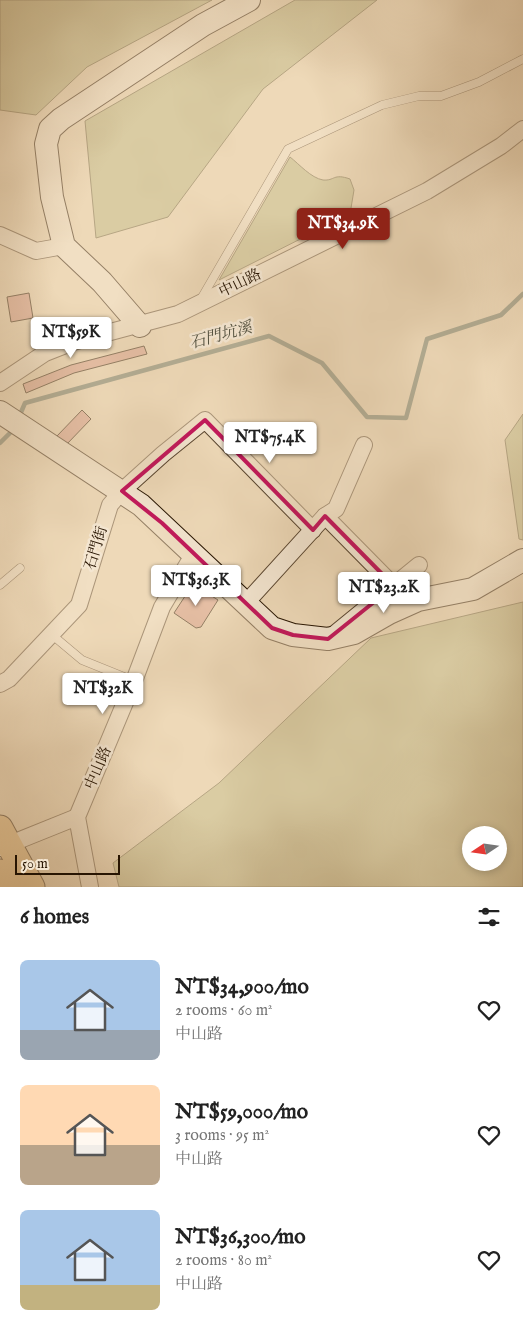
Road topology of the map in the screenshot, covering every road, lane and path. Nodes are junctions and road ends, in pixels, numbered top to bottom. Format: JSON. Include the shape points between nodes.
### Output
{"nodes":[{"id":1,"x":250,"y":0,"type":"edge"},
{"id":2,"x":523,"y":60,"type":"edge"},
{"id":3,"x":523,"y":128,"type":"edge"},
{"id":4,"x":0,"y":236,"type":"edge"},
{"id":5,"x":64,"y":246,"type":"junction"},
{"id":6,"x":199,"y":303,"type":"junction"},
{"id":7,"x":140,"y":326,"type":"junction"},
{"id":8,"x":0,"y":383,"type":"edge"},
{"id":9,"x":0,"y":412,"type":"edge"},
{"id":10,"x":364,"y":445,"type":"dead end"},
{"id":11,"x":122,"y":491,"type":"junction"},
{"id":12,"x":325,"y":516,"type":"junction"},
{"id":13,"x":313,"y":530,"type":"junction"},
{"id":14,"x":193,"y":555,"type":"junction"},
{"id":15,"x":523,"y":560,"type":"edge"},
{"id":16,"x":419,"y":565,"type":"dead end"},
{"id":17,"x":20,"y":568,"type":"dead end"},
{"id":18,"x":0,"y":586,"type":"edge"},
{"id":19,"x":394,"y":586,"type":"junction"},
{"id":20,"x":246,"y":603,"type":"junction"},
{"id":21,"x":51,"y":634,"type":"junction"},
{"id":22,"x":328,"y":639,"type":"junction"},
{"id":23,"x":134,"y":681,"type":"junction"},
{"id":24,"x":0,"y":684,"type":"edge"},
{"id":25,"x":77,"y":817,"type":"junction"},
{"id":26,"x":3,"y":840,"type":"edge"},
{"id":27,"x":0,"y":872,"type":"edge"},
{"id":28,"x":8,"y":887,"type":"edge"},
{"id":29,"x":32,"y":887,"type":"edge"},
{"id":30,"x":90,"y":887,"type":"edge"}],
"edges":[{"from":1,"to":5,"type":"street","via":[[203,25],[60,119],[50,129],[46,144],[52,197]]},
{"from":2,"to":6,"type":"lane","via":[[480,82],[442,96],[420,96],[382,105],[288,149]]},
{"from":3,"to":6,"type":"street","name":"中山路","via":[[501,146],[426,192]]},
{"from":4,"to":5,"type":"street","via":[[36,251]]},
{"from":5,"to":7,"type":"street","via":[[102,282]]},
{"from":6,"to":7,"type":"street","name":"中山路","via":[[178,314]]},
{"from":7,"to":8,"type":"street","name":"中山路","via":[[73,342],[45,353]]},
{"from":9,"to":11,"type":"street"},
{"from":10,"to":12,"type":"street","via":[[336,509]]},
{"from":11,"to":13,"type":"street","name":"石門街","via":[[205,420]]},
{"from":11,"to":14,"type":"street","via":[[162,523]]},
{"from":11,"to":21,"type":"street","name":"石門街","via":[[110,505],[79,605]]},
{"from":12,"to":13,"type":"street"},
{"from":12,"to":19,"type":"street"},
{"from":13,"to":20,"type":"street"},
{"from":14,"to":20,"type":"street"},
{"from":14,"to":23,"type":"street","name":"中山路","via":[[162,607]]},
{"from":15,"to":22,"type":"street","via":[[473,589],[418,600],[354,632]]},
{"from":16,"to":19,"type":"street"},
{"from":17,"to":18,"type":"lane"},
{"from":19,"to":22,"type":"street"},
{"from":20,"to":22,"type":"street","via":[[272,628],[294,635]]},
{"from":21,"to":23,"type":"lane","via":[[82,660]]},
{"from":21,"to":24,"type":"street","name":"石門街","via":[[10,679]]},
{"from":23,"to":25,"type":"street","name":"中山路"},
{"from":25,"to":26,"type":"street"},
{"from":25,"to":30,"type":"street"},
{"from":26,"to":29,"type":"main road"},
{"from":27,"to":28,"type":"main road"}]}
